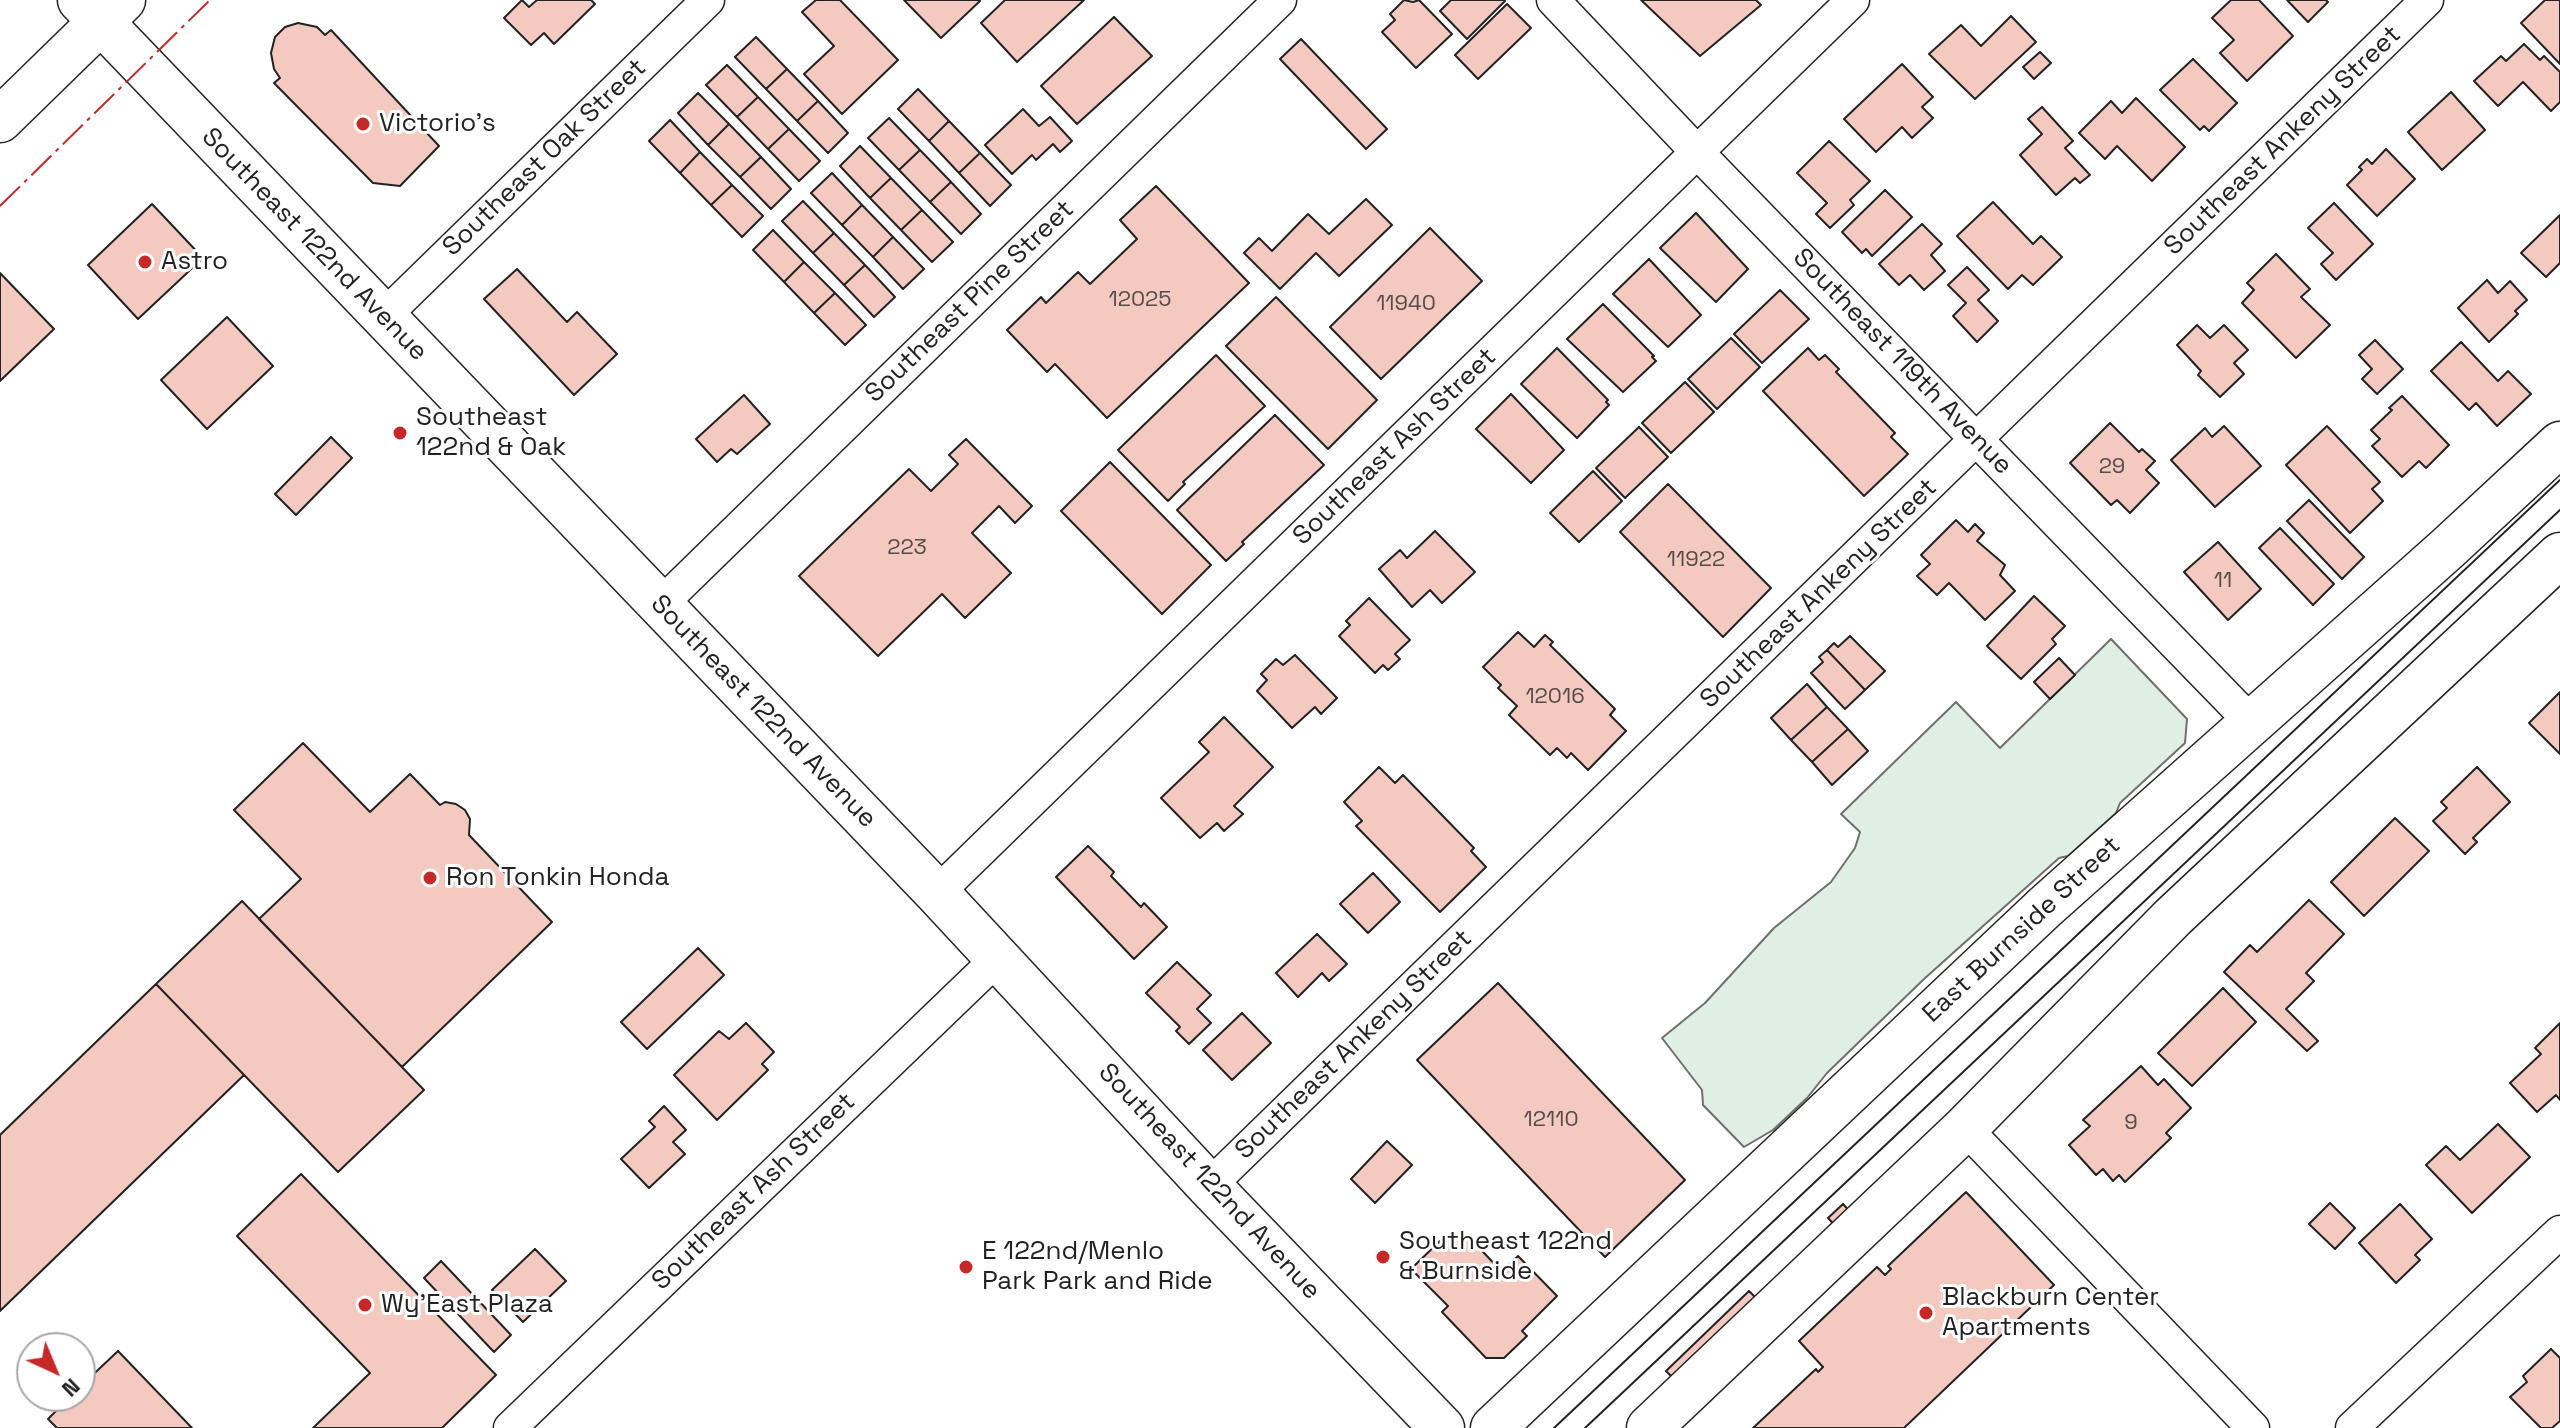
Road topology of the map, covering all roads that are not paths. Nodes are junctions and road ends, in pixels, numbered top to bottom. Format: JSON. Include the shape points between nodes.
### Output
{"nodes":[{"id":1,"x":708,"y":0,"type":"edge"},
{"id":2,"x":1280,"y":0,"type":"edge"},
{"id":3,"x":1553,"y":0,"type":"edge"},
{"id":4,"x":1853,"y":0,"type":"edge"},
{"id":5,"x":2427,"y":0,"type":"edge"},
{"id":6,"x":101,"y":7,"type":"edge"},
{"id":7,"x":0,"y":120,"type":"edge"},
{"id":8,"x":1697,"y":152,"type":"junction"},
{"id":9,"x":383,"y":317,"type":"junction"},
{"id":10,"x":1977,"y":440,"type":"junction"},
{"id":11,"x":2560,"y":444,"type":"edge"},
{"id":12,"x":2556,"y":566,"type":"edge"},
{"id":13,"x":660,"y":605,"type":"junction"},
{"id":14,"x":2252,"y":723,"type":"junction"},
{"id":15,"x":937,"y":893,"type":"junction"},
{"id":16,"x":998,"y":958,"type":"junction"},
{"id":17,"x":1965,"y":1128,"type":"junction"},
{"id":18,"x":1209,"y":1186,"type":"junction"},
{"id":19,"x":2560,"y":1232,"type":"edge"},
{"id":20,"x":510,"y":1428,"type":"edge"},
{"id":21,"x":1442,"y":1428,"type":"edge"},
{"id":22,"x":1493,"y":1428,"type":"edge"},
{"id":23,"x":1649,"y":1428,"type":"edge"},
{"id":24,"x":2253,"y":1428,"type":"edge"},
{"id":25,"x":2352,"y":1428,"type":"edge"}],
"edges":[{"from":1,"to":9,"type":"street","name":"Southeast Oak Street"},
{"from":2,"to":13,"type":"street","name":"Southeast Pine Street"},
{"from":3,"to":8,"type":"street","name":"Southeast 119th Avenue"},
{"from":4,"to":8,"type":"street","name":"Southeast Ash Street"},
{"from":5,"to":10,"type":"street","name":"Southeast Ankeny Street"},
{"from":6,"to":7,"type":"street"},
{"from":6,"to":9,"type":"street","name":"Southeast 122nd Avenue"},
{"from":8,"to":10,"type":"street","name":"Southeast 119th Avenue"},
{"from":8,"to":15,"type":"street","name":"Southeast Ash Street"},
{"from":9,"to":13,"type":"street","name":"Southeast 122nd Avenue"},
{"from":10,"to":14,"type":"street","name":"Southeast 119th Avenue"},
{"from":10,"to":18,"type":"street","name":"Southeast Ankeny Street"},
{"from":11,"to":14,"type":"street","name":"East Burnside Street"},
{"from":12,"to":17,"type":"street","via":[[2173,917]]},
{"from":13,"to":15,"type":"street","name":"Southeast 122nd Avenue"},
{"from":14,"to":22,"type":"street","name":"East Burnside Street","via":[[2034,917]]},
{"from":15,"to":16,"type":"street","name":"Southeast 122nd Avenue"},
{"from":16,"to":18,"type":"street","name":"Southeast 122nd Avenue"},
{"from":16,"to":20,"type":"street","name":"Southeast Ash Street"},
{"from":17,"to":23,"type":"street"},
{"from":17,"to":24,"type":"street"},
{"from":18,"to":21,"type":"street","name":"Southeast 122nd Avenue"},
{"from":19,"to":25,"type":"street"}]}
